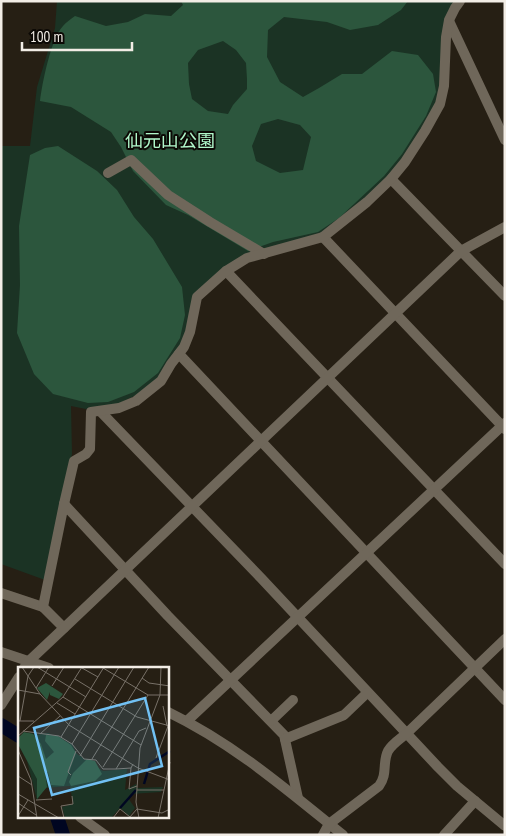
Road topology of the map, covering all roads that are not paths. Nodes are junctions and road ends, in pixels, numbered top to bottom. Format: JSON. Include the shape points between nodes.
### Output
{"nodes":[{"id":1,"x":460,"y":1,"type":"edge"},
{"id":2,"x":449,"y":20,"type":"junction"},
{"id":3,"x":505,"y":140,"type":"edge"},
{"id":4,"x":108,"y":173,"type":"dead end"},
{"id":5,"x":391,"y":179,"type":"junction"},
{"id":6,"x":505,"y":227,"type":"edge"},
{"id":7,"x":323,"y":238,"type":"junction"},
{"id":8,"x":461,"y":251,"type":"junction"},
{"id":9,"x":264,"y":254,"type":"junction"},
{"id":10,"x":226,"y":271,"type":"junction"},
{"id":11,"x":505,"y":296,"type":"edge"},
{"id":12,"x":395,"y":314,"type":"junction"},
{"id":13,"x":179,"y":354,"type":"junction"},
{"id":14,"x":328,"y":377,"type":"junction"},
{"id":15,"x":100,"y":411,"type":"junction"},
{"id":16,"x":504,"y":426,"type":"edge"},
{"id":17,"x":261,"y":442,"type":"junction"},
{"id":18,"x":435,"y":489,"type":"junction"},
{"id":19,"x":64,"y":504,"type":"junction"},
{"id":20,"x":191,"y":507,"type":"junction"},
{"id":21,"x":366,"y":552,"type":"junction"},
{"id":22,"x":505,"y":564,"type":"edge"},
{"id":23,"x":124,"y":570,"type":"junction"},
{"id":24,"x":1,"y":593,"type":"edge"},
{"id":25,"x":43,"y":607,"type":"junction"},
{"id":26,"x":298,"y":618,"type":"junction"},
{"id":27,"x":64,"y":628,"type":"junction"},
{"id":28,"x":505,"y":639,"type":"edge"},
{"id":29,"x":1,"y":652,"type":"edge"},
{"id":30,"x":26,"y":665,"type":"edge"},
{"id":31,"x":41,"y":667,"type":"edge"},
{"id":32,"x":474,"y":668,"type":"junction"},
{"id":33,"x":18,"y":679,"type":"edge"},
{"id":34,"x":231,"y":682,"type":"junction"},
{"id":35,"x":367,"y":693,"type":"junction"},
{"id":36,"x":293,"y":700,"type":"dead end"},
{"id":37,"x":505,"y":700,"type":"edge"},
{"id":38,"x":1,"y":705,"type":"edge"},
{"id":39,"x":169,"y":712,"type":"edge"},
{"id":40,"x":187,"y":721,"type":"junction"},
{"id":41,"x":271,"y":721,"type":"junction"},
{"id":42,"x":406,"y":734,"type":"junction"},
{"id":43,"x":285,"y":738,"type":"junction"},
{"id":44,"x":298,"y":798,"type":"junction"},
{"id":45,"x":476,"y":801,"type":"junction"},
{"id":46,"x":81,"y":818,"type":"edge"},
{"id":47,"x":329,"y":824,"type":"junction"},
{"id":48,"x":505,"y":826,"type":"edge"},
{"id":49,"x":105,"y":835,"type":"edge"},
{"id":50,"x":323,"y":835,"type":"edge"},
{"id":51,"x":343,"y":835,"type":"edge"},
{"id":52,"x":444,"y":835,"type":"edge"}],
"edges":[{"from":1,"to":2,"type":"street"},
{"from":2,"to":3,"type":"street"},
{"from":2,"to":5,"type":"street","via":[[440,104]]},
{"from":4,"to":9,"type":"street","via":[[131,160],[168,195]]},
{"from":5,"to":7,"type":"street"},
{"from":5,"to":8,"type":"street"},
{"from":6,"to":8,"type":"street"},
{"from":7,"to":9,"type":"street"},
{"from":7,"to":12,"type":"street"},
{"from":8,"to":11,"type":"street"},
{"from":8,"to":12,"type":"street"},
{"from":9,"to":10,"type":"street","via":[[247,258]]},
{"from":10,"to":13,"type":"street","via":[[197,297],[190,332]]},
{"from":10,"to":14,"type":"street"},
{"from":12,"to":14,"type":"street"},
{"from":12,"to":16,"type":"street"},
{"from":13,"to":15,"type":"street","via":[[162,381],[136,401]]},
{"from":13,"to":17,"type":"street"},
{"from":14,"to":17,"type":"street"},
{"from":14,"to":18,"type":"street"},
{"from":15,"to":19,"type":"street","via":[[91,412],[90,449],[74,461]]},
{"from":15,"to":20,"type":"street"},
{"from":16,"to":18,"type":"street"},
{"from":17,"to":20,"type":"street"},
{"from":17,"to":21,"type":"street"},
{"from":18,"to":21,"type":"street"},
{"from":18,"to":22,"type":"street"},
{"from":19,"to":23,"type":"street"},
{"from":19,"to":25,"type":"street"},
{"from":20,"to":23,"type":"street"},
{"from":20,"to":26,"type":"street"},
{"from":21,"to":26,"type":"street"},
{"from":21,"to":32,"type":"street"},
{"from":23,"to":27,"type":"street"},
{"from":23,"to":34,"type":"street"},
{"from":24,"to":25,"type":"street"},
{"from":25,"to":27,"type":"street"},
{"from":26,"to":34,"type":"street"},
{"from":26,"to":35,"type":"street"},
{"from":27,"to":30,"type":"street"},
{"from":28,"to":32,"type":"street"},
{"from":29,"to":30,"type":"street"},
{"from":30,"to":31,"type":"street"},
{"from":32,"to":37,"type":"street"},
{"from":32,"to":42,"type":"street"},
{"from":33,"to":38,"type":"street"},
{"from":34,"to":40,"type":"street"},
{"from":34,"to":41,"type":"street"},
{"from":35,"to":42,"type":"street"},
{"from":35,"to":43,"type":"street","via":[[344,715]]},
{"from":36,"to":41,"type":"street"},
{"from":39,"to":40,"type":"street"},
{"from":40,"to":44,"type":"street","via":[[237,751]]},
{"from":41,"to":43,"type":"street"},
{"from":42,"to":45,"type":"street"},
{"from":42,"to":47,"type":"street","via":[[391,746],[379,786]]},
{"from":43,"to":44,"type":"street"},
{"from":44,"to":47,"type":"street"},
{"from":45,"to":48,"type":"street"},
{"from":45,"to":52,"type":"street"},
{"from":46,"to":49,"type":"street"},
{"from":47,"to":50,"type":"street"},
{"from":47,"to":51,"type":"street"}]}
